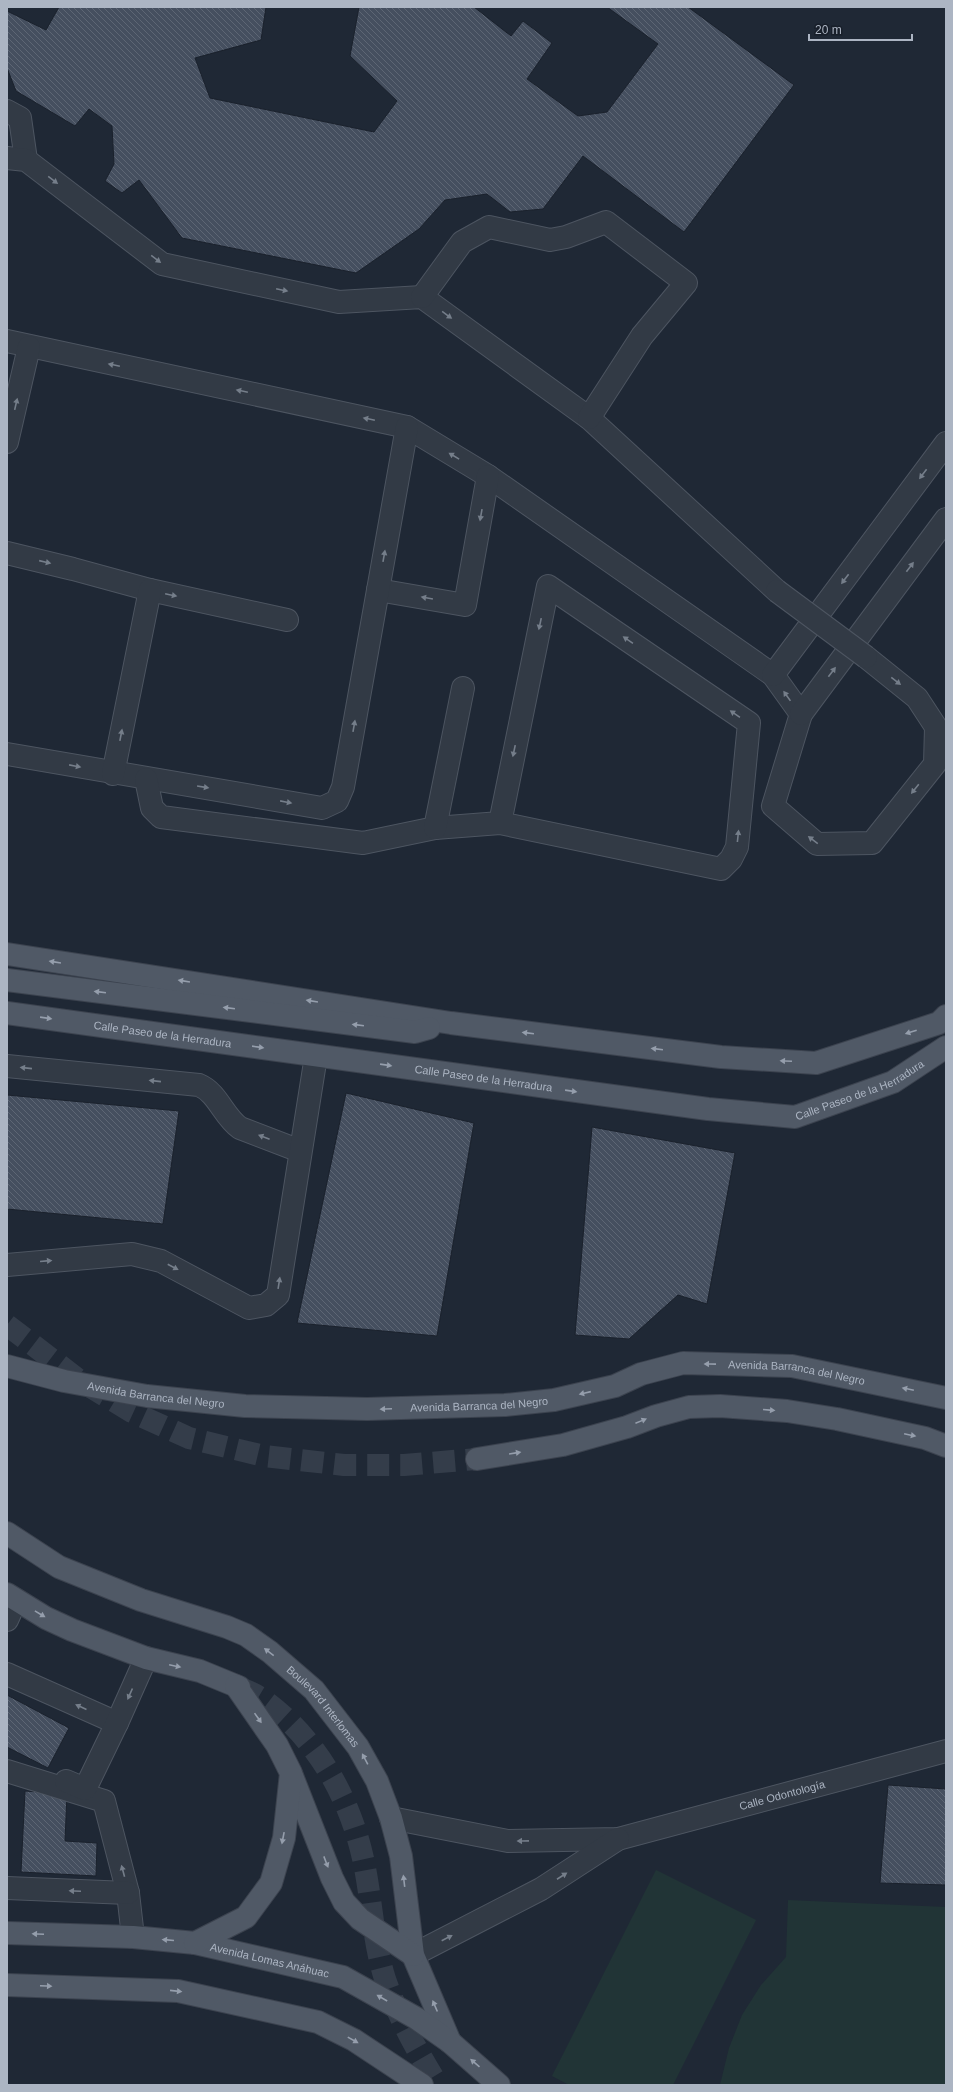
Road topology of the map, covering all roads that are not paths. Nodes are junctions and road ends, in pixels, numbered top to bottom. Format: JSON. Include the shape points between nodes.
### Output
{"nodes":[{"id":1,"x":7,"y":111,"type":"edge"},
{"id":2,"x":17,"y":159,"type":"edge"},
{"id":3,"x":422,"y":297,"type":"junction"},
{"id":4,"x":7,"y":342,"type":"edge"},
{"id":5,"x":29,"y":347,"type":"junction"},
{"id":6,"x":589,"y":418,"type":"junction"},
{"id":7,"x":407,"y":427,"type":"junction"},
{"id":8,"x":7,"y":442,"type":"edge"},
{"id":9,"x":946,"y":443,"type":"edge"},
{"id":10,"x":488,"y":476,"type":"junction"},
{"id":11,"x":946,"y":519,"type":"edge"},
{"id":12,"x":7,"y":553,"type":"edge"},
{"id":13,"x":150,"y":590,"type":"junction"},
{"id":14,"x":378,"y":590,"type":"junction"},
{"id":15,"x":287,"y":620,"type":"dead end"},
{"id":16,"x":773,"y":675,"type":"junction"},
{"id":17,"x":463,"y":688,"type":"dead end"},
{"id":18,"x":801,"y":714,"type":"junction"},
{"id":19,"x":7,"y":754,"type":"edge"},
{"id":20,"x":113,"y":774,"type":"junction"},
{"id":21,"x":146,"y":779,"type":"junction"},
{"id":22,"x":500,"y":823,"type":"junction"},
{"id":23,"x":435,"y":828,"type":"junction"},
{"id":24,"x":7,"y":954,"type":"edge"},
{"id":25,"x":7,"y":980,"type":"edge"},
{"id":26,"x":7,"y":1013,"type":"edge"},
{"id":27,"x":946,"y":1016,"type":"edge"},
{"id":28,"x":451,"y":1023,"type":"junction"},
{"id":29,"x":946,"y":1047,"type":"edge"},
{"id":30,"x":316,"y":1056,"type":"junction"},
{"id":31,"x":7,"y":1066,"type":"edge"},
{"id":32,"x":300,"y":1151,"type":"junction"},
{"id":33,"x":7,"y":1265,"type":"edge"},
{"id":34,"x":7,"y":1366,"type":"edge"},
{"id":35,"x":946,"y":1398,"type":"edge"},
{"id":36,"x":946,"y":1446,"type":"edge"},
{"id":37,"x":477,"y":1459,"type":"tunnel mouth"},
{"id":38,"x":7,"y":1533,"type":"edge"},
{"id":39,"x":12,"y":1597,"type":"edge"},
{"id":40,"x":7,"y":1620,"type":"edge"},
{"id":41,"x":146,"y":1658,"type":"junction"},
{"id":42,"x":7,"y":1674,"type":"edge"},
{"id":43,"x":117,"y":1724,"type":"junction"},
{"id":44,"x":946,"y":1751,"type":"edge"},
{"id":45,"x":7,"y":1757,"type":"edge"},
{"id":46,"x":7,"y":1771,"type":"edge"},
{"id":47,"x":291,"y":1773,"type":"junction"},
{"id":48,"x":391,"y":1818,"type":"junction"},
{"id":49,"x":618,"y":1839,"type":"junction"},
{"id":50,"x":7,"y":1888,"type":"edge"},
{"id":51,"x":128,"y":1893,"type":"junction"},
{"id":52,"x":7,"y":1933,"type":"edge"},
{"id":53,"x":133,"y":1937,"type":"junction"},
{"id":54,"x":194,"y":1943,"type":"junction"},
{"id":55,"x":413,"y":1955,"type":"junction"},
{"id":56,"x":7,"y":1985,"type":"edge"},
{"id":57,"x":450,"y":2042,"type":"junction"},
{"id":58,"x":422,"y":2085,"type":"edge"},
{"id":59,"x":499,"y":2085,"type":"edge"}],
"edges":[{"from":1,"to":2,"type":"street","via":[[20,118]]},
{"from":2,"to":3,"type":"street","one_way":true,"via":[[162,264],[339,302]]},
{"from":3,"to":6,"type":"street","one_way":true},
{"from":3,"to":6,"type":"street","via":[[462,242],[489,227],[550,240],[566,237],[606,222],[686,283],[642,336]]},
{"from":4,"to":5,"type":"street"},
{"from":7,"to":5,"type":"street","one_way":true},
{"from":8,"to":5,"type":"street","one_way":true},
{"from":6,"to":18,"type":"street","one_way":true,"bridge":true,"via":[[777,592],[917,698],[936,727],[935,764],[872,843],[817,844],[772,806]]},
{"from":10,"to":7,"type":"street","one_way":true},
{"from":14,"to":7,"type":"street","one_way":true},
{"from":9,"to":16,"type":"street","one_way":true},
{"from":10,"to":14,"type":"street","one_way":true,"via":[[465,605]]},
{"from":10,"to":16,"type":"street"},
{"from":18,"to":11,"type":"street","one_way":true},
{"from":12,"to":13,"type":"street","one_way":true},
{"from":13,"to":15,"type":"street","one_way":true},
{"from":20,"to":13,"type":"street","one_way":true},
{"from":21,"to":14,"type":"street","one_way":true,"via":[[322,808],[337,801],[343,787]]},
{"from":18,"to":16,"type":"street","one_way":true},
{"from":17,"to":23,"type":"street"},
{"from":19,"to":20,"type":"street","one_way":true},
{"from":20,"to":21,"type":"street"},
{"from":21,"to":23,"type":"street","via":[[152,808],[161,817],[363,843]]},
{"from":22,"to":22,"type":"street","one_way":true,"via":[[721,869],[731,859],[737,847],[749,723],[548,586]]},
{"from":22,"to":23,"type":"street"},
{"from":28,"to":24,"type":"main road","one_way":true},
{"from":28,"to":25,"type":"main road","one_way":true,"via":[[415,1032]]},
{"from":26,"to":30,"type":"main road","name":"Calle Paseo de la Herradura","one_way":true},
{"from":27,"to":28,"type":"main road","one_way":true,"via":[[940,1023],[816,1063],[721,1058]]},
{"from":30,"to":29,"type":"main road","name":"Calle Paseo de la Herradura","one_way":true,"via":[[708,1109],[795,1117],[893,1082]]},
{"from":30,"to":32,"type":"street"},
{"from":32,"to":31,"type":"street","one_way":true,"via":[[233,1124],[208,1089],[199,1085]]},
{"from":33,"to":32,"type":"street","one_way":true,"via":[[132,1254],[161,1261],[249,1308],[266,1304],[278,1295]]},
{"from":35,"to":34,"type":"main road","name":"Avenida Barranca del Negro","one_way":true,"via":[[792,1366],[683,1363],[641,1374],[615,1386],[547,1401],[367,1410],[245,1406],[147,1396],[64,1381]]},
{"from":37,"to":36,"type":"main road","one_way":true,"via":[[563,1445],[689,1407],[720,1406],[788,1411],[837,1419],[925,1438]]},
{"from":48,"to":38,"type":"main road","name":"Boulevard Interlomas","one_way":true,"via":[[377,1781],[346,1730],[314,1690],[270,1652],[227,1627],[141,1600],[59,1567]]},
{"from":39,"to":40,"type":"street"},
{"from":39,"to":41,"type":"main road","one_way":true,"via":[[65,1627]]},
{"from":41,"to":43,"type":"street","one_way":true},
{"from":41,"to":47,"type":"main road","one_way":true,"via":[[200,1671],[237,1686],[277,1745]]},
{"from":43,"to":42,"type":"street","one_way":true},
{"from":43,"to":45,"type":"street","via":[[85,1789]]},
{"from":44,"to":49,"type":"street","name":"Calle Odontología"},
{"from":51,"to":46,"type":"street","one_way":true,"via":[[104,1801]]},
{"from":47,"to":54,"type":"main road","one_way":true,"via":[[284,1838],[271,1883],[246,1918]]},
{"from":47,"to":55,"type":"main road","one_way":true,"via":[[344,1902],[360,1919]]},
{"from":49,"to":48,"type":"street","one_way":true,"via":[[508,1841]]},
{"from":55,"to":48,"type":"main road","name":"Boulevard Interlomas","one_way":true,"via":[[401,1856]]},
{"from":55,"to":49,"type":"street","one_way":true,"via":[[541,1889]]},
{"from":51,"to":50,"type":"street","one_way":true},
{"from":51,"to":53,"type":"street"},
{"from":53,"to":52,"type":"main road","name":"Avenida Lomas Anáhuac","one_way":true},
{"from":54,"to":53,"type":"main road","name":"Avenida Lomas Anáhuac","one_way":true},
{"from":57,"to":54,"type":"main road","name":"Avenida Lomas Anáhuac","one_way":true,"via":[[380,1996],[343,1977]]},
{"from":57,"to":55,"type":"main road","name":"Boulevard Interlomas","one_way":true},
{"from":56,"to":58,"type":"main road","one_way":true,"via":[[178,1991],[318,2022],[354,2040]]},
{"from":59,"to":57,"type":"main road","name":"Avenida Lomas Anáhuac","one_way":true}]}
